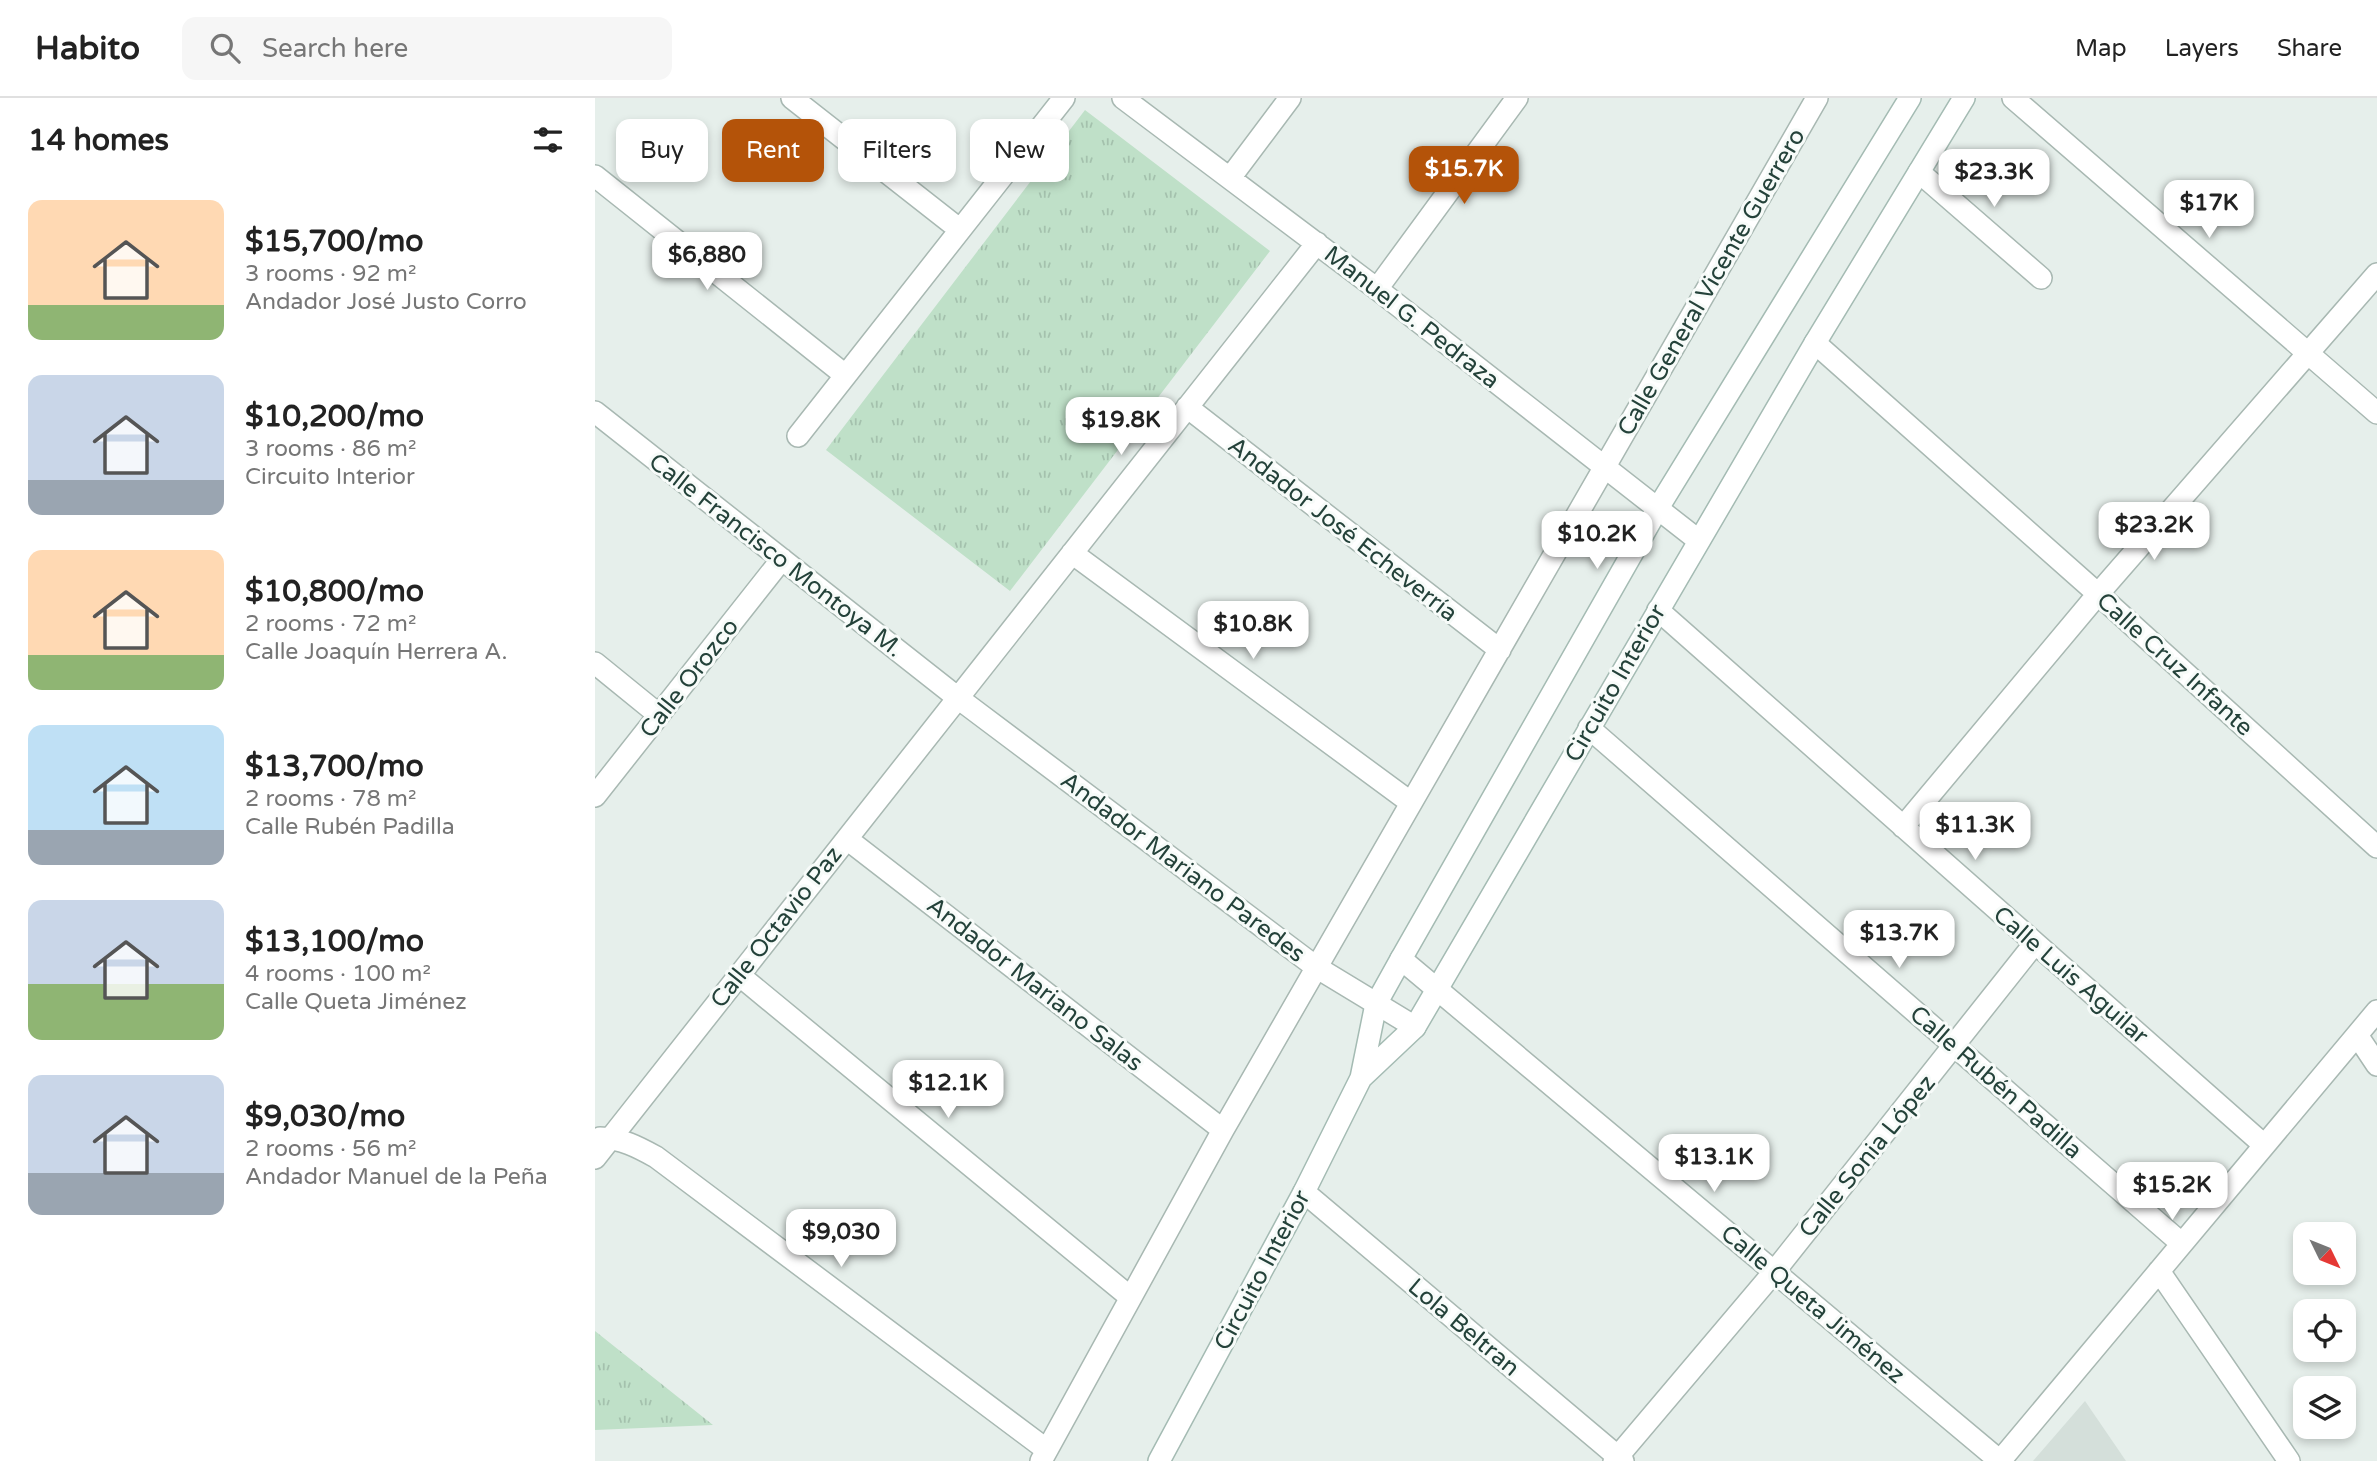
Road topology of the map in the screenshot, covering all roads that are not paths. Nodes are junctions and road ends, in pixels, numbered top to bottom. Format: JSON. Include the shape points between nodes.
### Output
{"nodes":[{"id":1,"x":792,"y":98,"type":"edge"},
{"id":2,"x":1064,"y":98,"type":"edge"},
{"id":3,"x":1123,"y":98,"type":"edge"},
{"id":4,"x":1290,"y":98,"type":"edge"},
{"id":5,"x":1517,"y":98,"type":"edge"},
{"id":6,"x":1817,"y":98,"type":"edge"},
{"id":7,"x":1910,"y":98,"type":"edge"},
{"id":8,"x":1964,"y":98,"type":"edge"},
{"id":9,"x":2013,"y":98,"type":"edge"},
{"id":10,"x":1919,"y":172,"type":"junction"},
{"id":11,"x":595,"y":176,"type":"edge"},
{"id":12,"x":1230,"y":178,"type":"junction"},
{"id":13,"x":959,"y":229,"type":"junction"},
{"id":14,"x":1317,"y":243,"type":"junction"},
{"id":15,"x":2377,"y":274,"type":"edge"},
{"id":16,"x":2041,"y":278,"type":"dead end"},
{"id":17,"x":1377,"y":289,"type":"junction"},
{"id":18,"x":1815,"y":343,"type":"junction"},
{"id":19,"x":2307,"y":353,"type":"junction"},
{"id":20,"x":845,"y":375,"type":"junction"},
{"id":21,"x":1187,"y":407,"type":"junction"},
{"id":22,"x":595,"y":412,"type":"edge"},
{"id":23,"x":2377,"y":413,"type":"edge"},
{"id":24,"x":798,"y":436,"type":"dead end"},
{"id":25,"x":1604,"y":466,"type":"junction"},
{"id":26,"x":1658,"y":508,"type":"junction"},
{"id":27,"x":1698,"y":540,"type":"junction"},
{"id":28,"x":1072,"y":553,"type":"junction"},
{"id":29,"x":782,"y":559,"type":"junction"},
{"id":30,"x":2098,"y":594,"type":"junction"},
{"id":31,"x":1658,"y":610,"type":"junction"},
{"id":32,"x":1500,"y":650,"type":"junction"},
{"id":33,"x":595,"y":663,"type":"edge"},
{"id":34,"x":958,"y":698,"type":"junction"},
{"id":35,"x":659,"y":715,"type":"junction"},
{"id":36,"x":1589,"y":728,"type":"junction"},
{"id":37,"x":595,"y":796,"type":"edge"},
{"id":38,"x":1410,"y":802,"type":"junction"},
{"id":39,"x":1903,"y":827,"type":"junction"},
{"id":40,"x":846,"y":839,"type":"junction"},
{"id":41,"x":2377,"y":847,"type":"edge"},
{"id":42,"x":2035,"y":943,"type":"junction"},
{"id":43,"x":1401,"y":959,"type":"junction"},
{"id":44,"x":1316,"y":967,"type":"junction"},
{"id":45,"x":739,"y":975,"type":"junction"},
{"id":46,"x":1437,"y":990,"type":"junction"},
{"id":47,"x":1376,"y":1004,"type":"junction"},
{"id":48,"x":2377,"y":1011,"type":"edge"},
{"id":49,"x":1415,"y":1027,"type":"junction"},
{"id":50,"x":2357,"y":1035,"type":"junction"},
{"id":51,"x":1954,"y":1046,"type":"junction"},
{"id":52,"x":2377,"y":1065,"type":"edge"},
{"id":53,"x":1361,"y":1077,"type":"junction"},
{"id":54,"x":1223,"y":1130,"type":"junction"},
{"id":55,"x":603,"y":1137,"type":"edge"},
{"id":56,"x":2264,"y":1145,"type":"junction"},
{"id":57,"x":595,"y":1158,"type":"edge"},
{"id":58,"x":1304,"y":1192,"type":"junction"},
{"id":59,"x":2181,"y":1243,"type":"junction"},
{"id":60,"x":2159,"y":1271,"type":"junction"},
{"id":61,"x":1775,"y":1272,"type":"junction"},
{"id":62,"x":1130,"y":1297,"type":"junction"},
{"id":63,"x":1044,"y":1455,"type":"edge"},
{"id":64,"x":1618,"y":1460,"type":"edge"},
{"id":65,"x":1159,"y":1461,"type":"edge"},
{"id":66,"x":2000,"y":1461,"type":"edge"},
{"id":67,"x":2289,"y":1461,"type":"edge"}],
"edges":[{"from":1,"to":13,"type":"street"},
{"from":2,"to":13,"type":"street"},
{"from":3,"to":12,"type":"street","name":"Manuel G. Pedraza"},
{"from":4,"to":12,"type":"street"},
{"from":5,"to":17,"type":"street"},
{"from":6,"to":25,"type":"street","name":"Calle General Vicente Guerrero"},
{"from":7,"to":26,"type":"street","name":"Circuito Interior"},
{"from":8,"to":10,"type":"street","name":"Circuito Interior"},
{"from":9,"to":19,"type":"street"},
{"from":10,"to":16,"type":"street"},
{"from":10,"to":18,"type":"street","name":"Circuito Interior"},
{"from":11,"to":20,"type":"street"},
{"from":12,"to":14,"type":"street","name":"Manuel G. Pedraza"},
{"from":13,"to":20,"type":"street"},
{"from":14,"to":17,"type":"street","name":"Manuel G. Pedraza"},
{"from":14,"to":21,"type":"street","name":"Calle Octavio Paz"},
{"from":15,"to":19,"type":"street"},
{"from":17,"to":25,"type":"street","name":"Manuel G. Pedraza"},
{"from":18,"to":27,"type":"street","name":"Circuito Interior"},
{"from":18,"to":30,"type":"street","name":"Calle Cruz Infante"},
{"from":19,"to":23,"type":"street"},
{"from":19,"to":30,"type":"street"},
{"from":20,"to":24,"type":"street"},
{"from":21,"to":28,"type":"street","name":"Calle Octavio Paz"},
{"from":21,"to":32,"type":"street","name":"Andador José Echeverría"},
{"from":22,"to":29,"type":"street","name":"Calle Francisco Montoya M."},
{"from":25,"to":26,"type":"street","name":"Manuel G. Pedraza"},
{"from":25,"to":32,"type":"street","name":"Calle General Vicente Guerrero"},
{"from":26,"to":27,"type":"street","name":"Manuel G. Pedraza"},
{"from":26,"to":43,"type":"street","name":"Circuito Interior"},
{"from":27,"to":31,"type":"street","name":"Circuito Interior"},
{"from":28,"to":34,"type":"street","name":"Calle Octavio Paz"},
{"from":28,"to":38,"type":"street"},
{"from":29,"to":34,"type":"street","name":"Calle Francisco Montoya M."},
{"from":29,"to":35,"type":"street","name":"Calle Orozco"},
{"from":30,"to":39,"type":"street"},
{"from":30,"to":41,"type":"street","name":"Calle Cruz Infante"},
{"from":31,"to":36,"type":"street","name":"Circuito Interior"},
{"from":31,"to":39,"type":"street","name":"Calle Luis Aguilar"},
{"from":32,"to":38,"type":"street","name":"Calle General Vicente Guerrero"},
{"from":33,"to":35,"type":"street"},
{"from":34,"to":40,"type":"street","name":"Calle Octavio Paz"},
{"from":34,"to":44,"type":"street","name":"Andador Mariano Paredes"},
{"from":35,"to":37,"type":"street","name":"Calle Orozco"},
{"from":36,"to":46,"type":"street","name":"Circuito Interior"},
{"from":36,"to":51,"type":"street","name":"Calle Rubén Padilla"},
{"from":38,"to":44,"type":"street","name":"Calle General Vicente Guerrero"},
{"from":39,"to":42,"type":"street","name":"Calle Luis Aguilar"},
{"from":40,"to":45,"type":"street","name":"Calle Octavio Paz"},
{"from":40,"to":54,"type":"street","name":"Andador Mariano Salas"},
{"from":42,"to":51,"type":"street","name":"Calle Sonia López"},
{"from":42,"to":56,"type":"street","name":"Calle Luis Aguilar"},
{"from":43,"to":46,"type":"street","name":"Calle Queta Jiménez"},
{"from":43,"to":47,"type":"street","name":"Circuito Interior"},
{"from":44,"to":47,"type":"street","name":"Andador Mariano Paredes"},
{"from":44,"to":54,"type":"street","name":"Calle General Vicente Guerrero"},
{"from":45,"to":55,"type":"street","name":"Calle Octavio Paz"},
{"from":45,"to":62,"type":"street"},
{"from":46,"to":49,"type":"street","name":"Circuito Interior"},
{"from":46,"to":61,"type":"street","name":"Calle Queta Jiménez"},
{"from":47,"to":49,"type":"street","name":"Andador Mariano Paredes"},
{"from":47,"to":53,"type":"street","name":"Circuito Interior"},
{"from":48,"to":50,"type":"street"},
{"from":49,"to":53,"type":"street","name":"Circuito Interior"},
{"from":50,"to":52,"type":"street"},
{"from":50,"to":56,"type":"street"},
{"from":51,"to":59,"type":"street","name":"Calle Rubén Padilla"},
{"from":51,"to":61,"type":"street","name":"Calle Sonia López"},
{"from":53,"to":58,"type":"street","name":"Circuito Interior"},
{"from":54,"to":62,"type":"street","name":"Calle General Vicente Guerrero"},
{"from":55,"to":57,"type":"street","name":"Calle Octavio Paz"},
{"from":55,"to":63,"type":"street","via":[[635,1145],[656,1157]]},
{"from":56,"to":59,"type":"street"},
{"from":58,"to":64,"type":"street","name":"Lola Beltran"},
{"from":58,"to":65,"type":"street","name":"Circuito Interior"},
{"from":59,"to":60,"type":"street"},
{"from":60,"to":66,"type":"street"},
{"from":60,"to":67,"type":"street"},
{"from":61,"to":64,"type":"street","name":"Calle Sonia López"},
{"from":61,"to":66,"type":"street","name":"Calle Queta Jiménez"},
{"from":62,"to":63,"type":"street","name":"Calle General Vicente Guerrero"}]}
